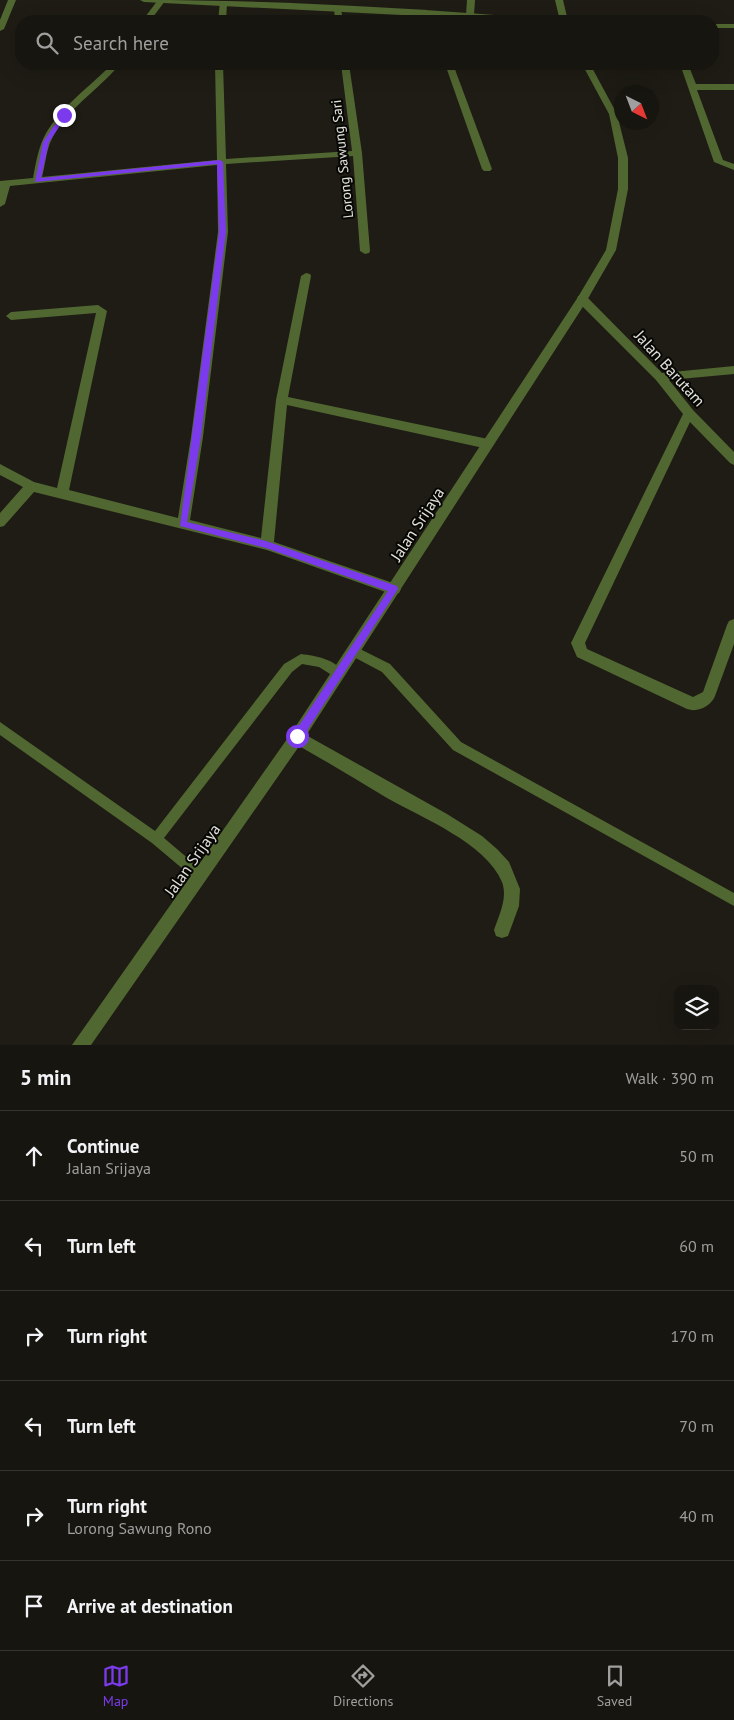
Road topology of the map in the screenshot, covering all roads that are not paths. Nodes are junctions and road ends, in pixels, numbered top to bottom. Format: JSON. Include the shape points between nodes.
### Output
{"nodes":[{"id":1,"x":12,"y":0,"type":"edge"},
{"id":2,"x":144,"y":0,"type":"edge"},
{"id":3,"x":302,"y":0,"type":"edge"},
{"id":4,"x":471,"y":0,"type":"edge"},
{"id":5,"x":559,"y":0,"type":"edge"},
{"id":6,"x":161,"y":1,"type":"edge"},
{"id":7,"x":192,"y":1,"type":"edge"},
{"id":8,"x":223,"y":4,"type":"junction"},
{"id":9,"x":297,"y":7,"type":"junction"},
{"id":10,"x":337,"y":9,"type":"junction"},
{"id":11,"x":150,"y":15,"type":"edge"},
{"id":12,"x":222,"y":15,"type":"edge"},
{"id":13,"x":338,"y":15,"type":"edge"},
{"id":14,"x":406,"y":15,"type":"edge"},
{"id":15,"x":470,"y":15,"type":"edge"},
{"id":16,"x":563,"y":15,"type":"edge"},
{"id":17,"x":719,"y":26,"type":"edge"},
{"id":18,"x":734,"y":26,"type":"edge"},
{"id":19,"x":0,"y":29,"type":"edge"},
{"id":20,"x":110,"y":70,"type":"edge"},
{"id":21,"x":219,"y":70,"type":"edge"},
{"id":22,"x":346,"y":70,"type":"edge"},
{"id":23,"x":451,"y":70,"type":"edge"},
{"id":24,"x":589,"y":70,"type":"edge"},
{"id":25,"x":686,"y":70,"type":"edge"},
{"id":26,"x":693,"y":87,"type":"junction"},
{"id":27,"x":734,"y":87,"type":"edge"},
{"id":28,"x":357,"y":153,"type":"junction"},
{"id":29,"x":220,"y":162,"type":"junction"},
{"id":30,"x":734,"y":166,"type":"edge"},
{"id":31,"x":487,"y":169,"type":"dead end"},
{"id":32,"x":38,"y":180,"type":"junction"},
{"id":33,"x":3,"y":184,"type":"edge"},
{"id":34,"x":0,"y":204,"type":"edge"},
{"id":35,"x":365,"y":251,"type":"dead end"},
{"id":36,"x":306,"y":276,"type":"dead end"},
{"id":37,"x":582,"y":299,"type":"junction"},
{"id":38,"x":11,"y":316,"type":"dead end"},
{"id":39,"x":734,"y":370,"type":"edge"},
{"id":40,"x":660,"y":377,"type":"junction"},
{"id":41,"x":282,"y":400,"type":"junction"},
{"id":42,"x":689,"y":413,"type":"junction"},
{"id":43,"x":488,"y":444,"type":"junction"},
{"id":44,"x":734,"y":460,"type":"edge"},
{"id":45,"x":0,"y":469,"type":"edge"},
{"id":46,"x":32,"y":486,"type":"junction"},
{"id":47,"x":62,"y":494,"type":"junction"},
{"id":48,"x":0,"y":522,"type":"edge"},
{"id":49,"x":183,"y":524,"type":"junction"},
{"id":50,"x":266,"y":545,"type":"junction"},
{"id":51,"x":394,"y":589,"type":"junction"},
{"id":52,"x":734,"y":624,"type":"edge"},
{"id":53,"x":354,"y":651,"type":"junction"},
{"id":54,"x":338,"y":674,"type":"junction"},
{"id":55,"x":0,"y":728,"type":"edge"},
{"id":56,"x":297,"y":736,"type":"junction"},
{"id":57,"x":156,"y":839,"type":"junction"},
{"id":58,"x":200,"y":876,"type":"junction"},
{"id":59,"x":734,"y":900,"type":"edge"},
{"id":60,"x":502,"y":930,"type":"dead end"},
{"id":61,"x":80,"y":1045,"type":"edge"}],
"edges":[{"from":1,"to":19,"type":"street"},
{"from":2,"to":6,"type":"street"},
{"from":3,"to":9,"type":"street"},
{"from":4,"to":15,"type":"street"},
{"from":5,"to":16,"type":"street"},
{"from":6,"to":7,"type":"street"},
{"from":6,"to":11,"type":"street"},
{"from":7,"to":8,"type":"street"},
{"from":8,"to":9,"type":"street"},
{"from":8,"to":12,"type":"street"},
{"from":9,"to":10,"type":"street"},
{"from":10,"to":13,"type":"street"},
{"from":10,"to":14,"type":"street"},
{"from":17,"to":18,"type":"street"},
{"from":20,"to":32,"type":"street","via":[[64,115],[50,135]]},
{"from":21,"to":29,"type":"street"},
{"from":22,"to":28,"type":"street","name":"Lorong Sawung Sari"},
{"from":23,"to":31,"type":"street"},
{"from":24,"to":37,"type":"street","name":"Jalan Srijaya","via":[[614,114],[624,158],[624,189],[611,250]]},
{"from":25,"to":26,"type":"street"},
{"from":26,"to":27,"type":"street"},
{"from":26,"to":30,"type":"street","via":[[719,162]]},
{"from":28,"to":29,"type":"street"},
{"from":28,"to":35,"type":"street","name":"Lorong Sawung Sari"},
{"from":29,"to":32,"type":"street"},
{"from":29,"to":49,"type":"street","via":[[222,232]]},
{"from":32,"to":33,"type":"street"},
{"from":33,"to":34,"type":"street"},
{"from":36,"to":41,"type":"street"},
{"from":37,"to":40,"type":"street","name":"Jalan Barutam"},
{"from":37,"to":43,"type":"street","name":"Jalan Srijaya"},
{"from":38,"to":47,"type":"street","via":[[102,311]]},
{"from":39,"to":40,"type":"street"},
{"from":40,"to":42,"type":"street","name":"Jalan Barutam"},
{"from":41,"to":43,"type":"street"},
{"from":41,"to":50,"type":"street"},
{"from":42,"to":44,"type":"street","name":"Jalan Barutam"},
{"from":42,"to":52,"type":"street","via":[[578,643],[579,648],[582,653],[692,704],[708,696]]},
{"from":43,"to":51,"type":"street","name":"Jalan Srijaya"},
{"from":45,"to":46,"type":"street"},
{"from":46,"to":47,"type":"street"},
{"from":46,"to":48,"type":"street"},
{"from":47,"to":49,"type":"street"},
{"from":49,"to":50,"type":"street"},
{"from":50,"to":51,"type":"street"},
{"from":51,"to":53,"type":"street","name":"Jalan Srijaya"},
{"from":53,"to":54,"type":"street","name":"Jalan Srijaya"},
{"from":53,"to":59,"type":"lane","via":[[386,668],[457,746]]},
{"from":54,"to":56,"type":"street","name":"Jalan Srijaya"},
{"from":54,"to":57,"type":"lane","via":[[322,662],[301,659],[288,668]]},
{"from":55,"to":57,"type":"lane"},
{"from":56,"to":58,"type":"street","name":"Jalan Srijaya"},
{"from":56,"to":60,"type":"street","via":[[456,827],[484,847],[510,881],[513,902]]},
{"from":57,"to":58,"type":"lane"},
{"from":58,"to":61,"type":"street","name":"Jalan Srijaya"}]}
